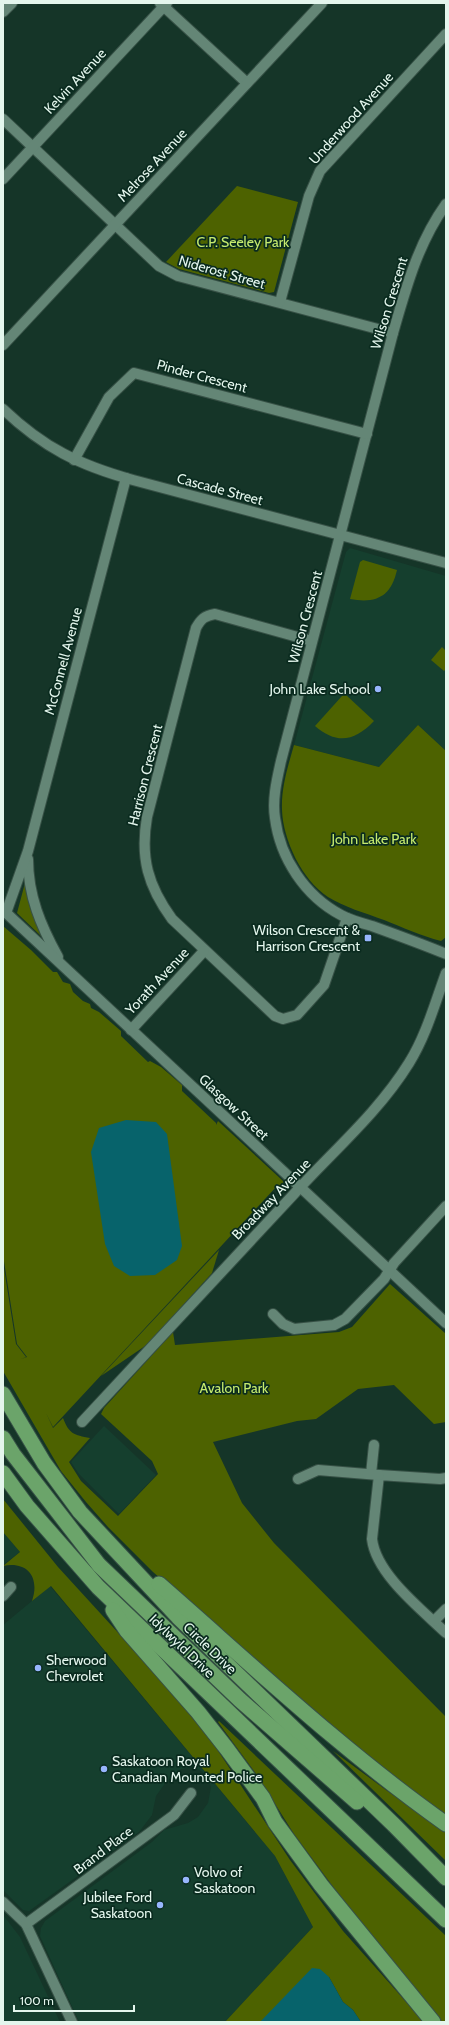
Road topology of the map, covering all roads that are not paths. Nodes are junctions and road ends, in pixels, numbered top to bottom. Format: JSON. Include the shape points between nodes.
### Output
{"nodes":[{"id":1,"x":12,"y":3,"type":"edge"},
{"id":2,"x":322,"y":3,"type":"edge"},
{"id":3,"x":164,"y":4,"type":"edge"},
{"id":4,"x":3,"y":12,"type":"edge"},
{"id":5,"x":446,"y":34,"type":"edge"},
{"id":6,"x":247,"y":83,"type":"junction"},
{"id":7,"x":3,"y":119,"type":"edge"},
{"id":8,"x":33,"y":147,"type":"junction"},
{"id":9,"x":3,"y":179,"type":"edge"},
{"id":10,"x":446,"y":204,"type":"edge"},
{"id":11,"x":116,"y":225,"type":"junction"},
{"id":12,"x":280,"y":302,"type":"junction"},
{"id":13,"x":393,"y":333,"type":"junction"},
{"id":14,"x":3,"y":345,"type":"edge"},
{"id":15,"x":3,"y":409,"type":"edge"},
{"id":16,"x":367,"y":434,"type":"junction"},
{"id":17,"x":74,"y":460,"type":"junction"},
{"id":18,"x":126,"y":478,"type":"junction"},
{"id":19,"x":341,"y":536,"type":"junction"},
{"id":20,"x":446,"y":563,"type":"edge"},
{"id":21,"x":312,"y":641,"type":"junction"},
{"id":22,"x":28,"y":851,"type":"junction"},
{"id":23,"x":4,"y":911,"type":"edge"},
{"id":24,"x":348,"y":918,"type":"junction"},
{"id":25,"x":204,"y":951,"type":"junction"},
{"id":26,"x":446,"y":954,"type":"edge"},
{"id":27,"x":64,"y":966,"type":"junction"},
{"id":28,"x":446,"y":973,"type":"edge"},
{"id":29,"x":131,"y":1030,"type":"junction"},
{"id":30,"x":300,"y":1187,"type":"junction"},
{"id":31,"x":446,"y":1206,"type":"edge"},
{"id":32,"x":390,"y":1271,"type":"junction"},
{"id":33,"x":273,"y":1314,"type":"dead end"},
{"id":34,"x":446,"y":1323,"type":"edge"},
{"id":35,"x":3,"y":1394,"type":"edge"},
{"id":36,"x":82,"y":1422,"type":"dead end"},
{"id":37,"x":3,"y":1438,"type":"edge"},
{"id":38,"x":374,"y":1445,"type":"dead end"},
{"id":39,"x":3,"y":1473,"type":"edge"},
{"id":40,"x":375,"y":1475,"type":"junction"},
{"id":41,"x":446,"y":1478,"type":"edge"},
{"id":42,"x":298,"y":1479,"type":"dead end"},
{"id":43,"x":104,"y":1537,"type":"junction"},
{"id":44,"x":11,"y":1587,"type":"dead end"},
{"id":45,"x":98,"y":1587,"type":"junction"},
{"id":46,"x":3,"y":1596,"type":"edge"},
{"id":47,"x":446,"y":1609,"type":"edge"},
{"id":48,"x":434,"y":1621,"type":"junction"},
{"id":49,"x":446,"y":1634,"type":"edge"},
{"id":50,"x":191,"y":1793,"type":"dead end"},
{"id":51,"x":446,"y":1824,"type":"edge"},
{"id":52,"x":426,"y":1859,"type":"junction"},
{"id":53,"x":446,"y":1878,"type":"edge"},
{"id":54,"x":3,"y":1902,"type":"edge"},
{"id":55,"x":446,"y":1920,"type":"edge"},
{"id":56,"x":26,"y":1924,"type":"junction"},
{"id":57,"x":72,"y":2022,"type":"edge"},
{"id":58,"x":433,"y":2022,"type":"edge"}],
"edges":[{"from":1,"to":4,"type":"street"},
{"from":2,"to":6,"type":"street","name":"Melrose Avenue"},
{"from":3,"to":6,"type":"street"},
{"from":3,"to":8,"type":"street","name":"Kelvin Avenue"},
{"from":5,"to":12,"type":"street","name":"Underwood Avenue","via":[[320,171],[309,196]]},
{"from":6,"to":11,"type":"street","name":"Melrose Avenue"},
{"from":7,"to":8,"type":"street","name":"Niderost Street"},
{"from":8,"to":9,"type":"street","name":"Kelvin Avenue"},
{"from":8,"to":11,"type":"street","name":"Niderost Street"},
{"from":10,"to":13,"type":"street","name":"Wilson Crescent","via":[[423,240]]},
{"from":11,"to":12,"type":"street","name":"Niderost Street","via":[[159,266],[178,276]]},
{"from":11,"to":14,"type":"street","name":"Melrose Avenue"},
{"from":12,"to":13,"type":"street","name":"Niderost Street"},
{"from":13,"to":16,"type":"street","name":"Wilson Crescent"},
{"from":15,"to":17,"type":"street","name":"Cascade Street","via":[[32,434]]},
{"from":16,"to":17,"type":"street","name":"Pinder Crescent","via":[[134,373],[109,396]]},
{"from":16,"to":19,"type":"street","name":"Wilson Crescent"},
{"from":17,"to":18,"type":"street","name":"Cascade Street"},
{"from":18,"to":19,"type":"street","name":"Cascade Street"},
{"from":18,"to":22,"type":"street","name":"McConnell Avenue"},
{"from":19,"to":20,"type":"street","name":"Cascade Street"},
{"from":19,"to":21,"type":"street","name":"Wilson Crescent"},
{"from":21,"to":24,"type":"street","name":"Wilson Crescent","via":[[276,780],[274,817],[278,836],[296,875],[327,906]]},
{"from":21,"to":25,"type":"street","name":"Harrison Crescent","via":[[215,614],[206,615],[196,628],[147,817],[144,859],[161,904],[172,919]]},
{"from":22,"to":23,"type":"street","name":"McConnell Avenue"},
{"from":22,"to":27,"type":"street","name":"McConnell Avenue","via":[[28,881],[34,904],[43,930]]},
{"from":23,"to":27,"type":"street","name":"Glasgow Street"},
{"from":24,"to":25,"type":"street","name":"Harrison Crescent","via":[[324,985],[297,1015],[288,1019],[275,1016]]},
{"from":24,"to":26,"type":"street","name":"Wilson Crescent"},
{"from":25,"to":29,"type":"street","name":"Yorath Avenue"},
{"from":27,"to":29,"type":"street","name":"Glasgow Street"},
{"from":28,"to":30,"type":"street","name":"Broadway Avenue","via":[[418,1046],[392,1089]]},
{"from":29,"to":30,"type":"street","name":"Glasgow Street"},
{"from":30,"to":32,"type":"street","name":"Glasgow Street"},
{"from":30,"to":36,"type":"street","name":"Broadway Avenue"},
{"from":31,"to":32,"type":"street","via":[[394,1263]]},
{"from":32,"to":33,"type":"street","via":[[345,1319],[334,1325],[294,1329],[283,1324]]},
{"from":32,"to":34,"type":"street","name":"Glasgow Street"},
{"from":35,"to":43,"type":"highway","name":"Circle Drive","via":[[44,1463],[80,1512]]},
{"from":37,"to":52,"type":"highway","name":"Idylwyld Drive","via":[[99,1566],[240,1700]]},
{"from":38,"to":40,"type":"street"},
{"from":39,"to":45,"type":"highway","via":[[27,1506]]},
{"from":40,"to":41,"type":"street"},
{"from":40,"to":42,"type":"street","via":[[318,1470]]},
{"from":40,"to":48,"type":"street","via":[[372,1539],[378,1562],[387,1575]]},
{"from":43,"to":51,"type":"highway","via":[[348,1750]]},
{"from":43,"to":52,"type":"highway","name":"Circle Drive","via":[[178,1617]]},
{"from":44,"to":46,"type":"street"},
{"from":45,"to":55,"type":"highway"},
{"from":45,"to":58,"type":"highway","via":[[127,1630],[227,1749],[263,1798],[275,1822],[321,1885]]},
{"from":47,"to":48,"type":"street"},
{"from":48,"to":49,"type":"street"},
{"from":50,"to":56,"type":"street","name":"Brand Place","via":[[174,1815]]},
{"from":52,"to":53,"type":"highway","name":"Circle Drive"},
{"from":54,"to":56,"type":"street"},
{"from":56,"to":57,"type":"street"}]}
